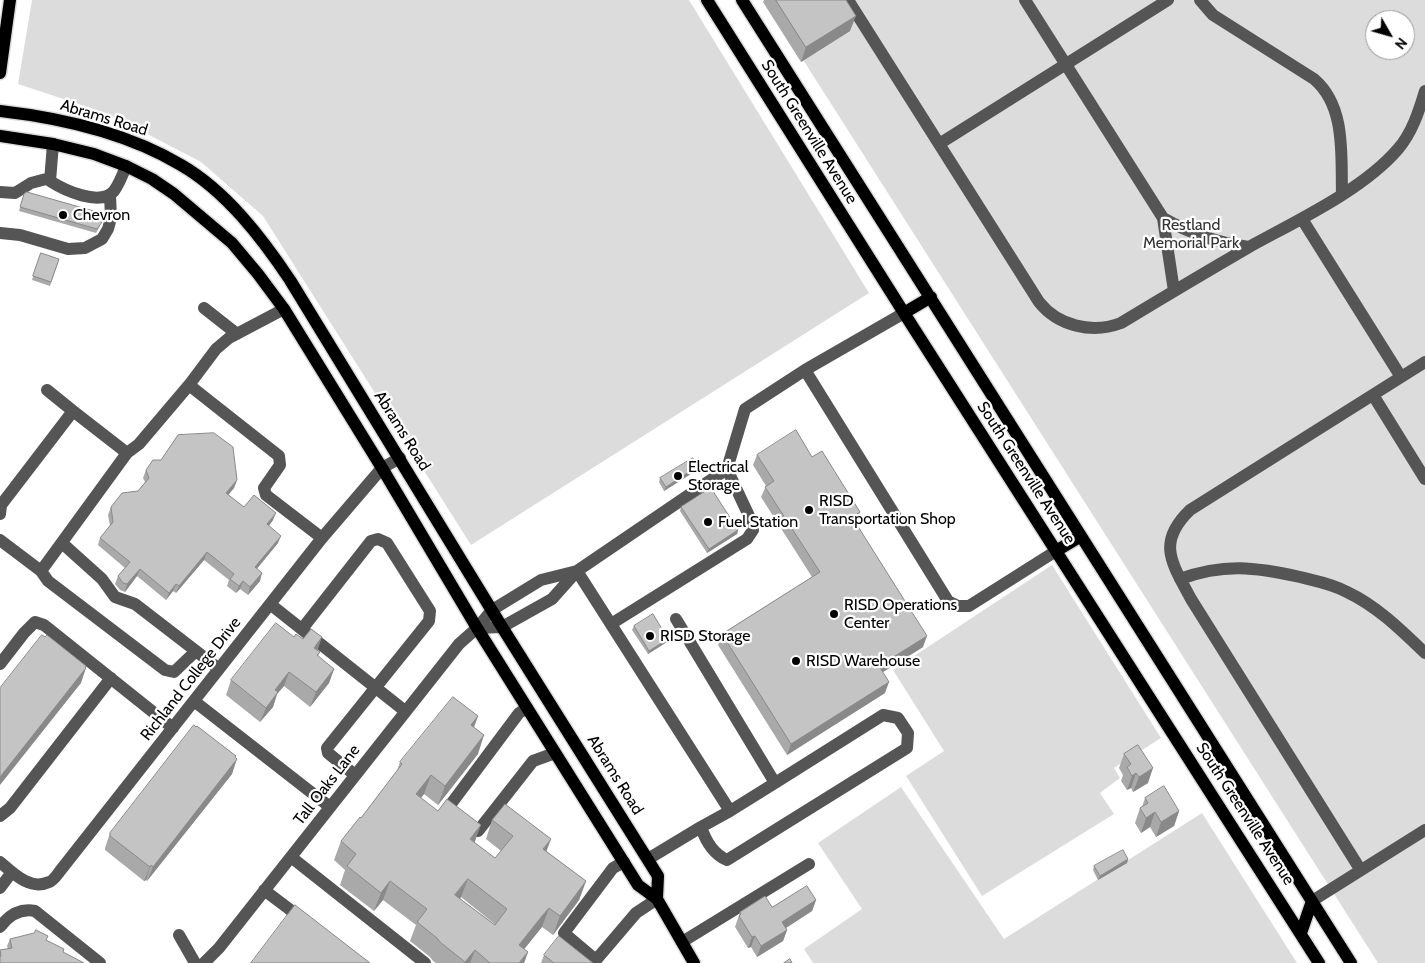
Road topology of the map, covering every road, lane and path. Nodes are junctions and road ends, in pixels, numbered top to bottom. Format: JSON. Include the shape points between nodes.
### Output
{"nodes":[{"id":1,"x":10,"y":0,"type":"edge"},
{"id":2,"x":707,"y":0,"type":"edge"},
{"id":3,"x":742,"y":0,"type":"edge"},
{"id":4,"x":848,"y":0,"type":"edge"},
{"id":5,"x":1025,"y":0,"type":"edge"},
{"id":6,"x":1168,"y":0,"type":"edge"},
{"id":7,"x":1200,"y":0,"type":"edge"},
{"id":8,"x":1065,"y":65,"type":"junction"},
{"id":9,"x":0,"y":73,"type":"edge"},
{"id":10,"x":1425,"y":91,"type":"edge"},
{"id":11,"x":0,"y":111,"type":"edge"},
{"id":12,"x":0,"y":136,"type":"edge"},
{"id":13,"x":53,"y":144,"type":"junction"},
{"id":14,"x":939,"y":144,"type":"junction"},
{"id":15,"x":126,"y":166,"type":"junction"},
{"id":16,"x":50,"y":178,"type":"junction"},
{"id":17,"x":0,"y":192,"type":"edge"},
{"id":18,"x":1342,"y":194,"type":"junction"},
{"id":19,"x":110,"y":195,"type":"junction"},
{"id":20,"x":1163,"y":218,"type":"junction"},
{"id":21,"x":1302,"y":219,"type":"junction"},
{"id":22,"x":0,"y":233,"type":"edge"},
{"id":23,"x":1249,"y":247,"type":"junction"},
{"id":24,"x":1174,"y":291,"type":"junction"},
{"id":25,"x":931,"y":297,"type":"junction"},
{"id":26,"x":302,"y":299,"type":"junction"},
{"id":27,"x":204,"y":308,"type":"dead end"},
{"id":28,"x":284,"y":310,"type":"junction"},
{"id":29,"x":904,"y":313,"type":"junction"},
{"id":30,"x":237,"y":334,"type":"junction"},
{"id":31,"x":1425,"y":362,"type":"edge"},
{"id":32,"x":805,"y":370,"type":"junction"},
{"id":33,"x":1401,"y":377,"type":"junction"},
{"id":34,"x":189,"y":385,"type":"junction"},
{"id":35,"x":46,"y":390,"type":"dead end"},
{"id":36,"x":1373,"y":395,"type":"junction"},
{"id":37,"x":73,"y":411,"type":"junction"},
{"id":38,"x":127,"y":454,"type":"junction"},
{"id":39,"x":400,"y":458,"type":"junction"},
{"id":40,"x":382,"y":468,"type":"junction"},
{"id":41,"x":727,"y":469,"type":"junction"},
{"id":42,"x":1425,"y":479,"type":"edge"},
{"id":43,"x":0,"y":514,"type":"edge"},
{"id":44,"x":1081,"y":536,"type":"junction"},
{"id":45,"x":322,"y":538,"type":"junction"},
{"id":46,"x":0,"y":540,"type":"edge"},
{"id":47,"x":62,"y":543,"type":"junction"},
{"id":48,"x":1056,"y":551,"type":"junction"},
{"id":49,"x":40,"y":571,"type":"junction"},
{"id":50,"x":577,"y":571,"type":"junction"},
{"id":51,"x":1180,"y":579,"type":"junction"},
{"id":52,"x":270,"y":604,"type":"junction"},
{"id":53,"x":492,"y":610,"type":"junction"},
{"id":54,"x":676,"y":619,"type":"dead end"},
{"id":55,"x":611,"y":624,"type":"junction"},
{"id":56,"x":502,"y":627,"type":"junction"},
{"id":57,"x":477,"y":628,"type":"junction"},
{"id":58,"x":302,"y":629,"type":"junction"},
{"id":59,"x":196,"y":651,"type":"junction"},
{"id":60,"x":1425,"y":653,"type":"edge"},
{"id":61,"x":0,"y":664,"type":"edge"},
{"id":62,"x":219,"y":669,"type":"junction"},
{"id":63,"x":111,"y":678,"type":"junction"},
{"id":64,"x":376,"y":688,"type":"junction"},
{"id":65,"x":194,"y":701,"type":"junction"},
{"id":66,"x":527,"y":708,"type":"junction"},
{"id":67,"x":406,"y":711,"type":"junction"},
{"id":68,"x":173,"y":728,"type":"junction"},
{"id":69,"x":554,"y":752,"type":"junction"},
{"id":70,"x":355,"y":775,"type":"junction"},
{"id":71,"x":776,"y":783,"type":"junction"},
{"id":72,"x":330,"y":807,"type":"junction"},
{"id":73,"x":730,"y":810,"type":"junction"},
{"id":74,"x":0,"y":816,"type":"edge"},
{"id":75,"x":702,"y":827,"type":"junction"},
{"id":76,"x":1425,"y":830,"type":"edge"},
{"id":77,"x":290,"y":856,"type":"junction"},
{"id":78,"x":648,"y":859,"type":"junction"},
{"id":79,"x":0,"y":862,"type":"edge"},
{"id":80,"x":624,"y":862,"type":"junction"},
{"id":81,"x":809,"y":864,"type":"dead end"},
{"id":82,"x":1360,"y":869,"type":"junction"},
{"id":83,"x":12,"y":872,"type":"junction"},
{"id":84,"x":0,"y":888,"type":"edge"},
{"id":85,"x":264,"y":890,"type":"junction"},
{"id":86,"x":657,"y":900,"type":"junction"},
{"id":87,"x":1312,"y":901,"type":"junction"},
{"id":88,"x":0,"y":927,"type":"edge"},
{"id":89,"x":316,"y":929,"type":"edge"},
{"id":90,"x":1301,"y":933,"type":"junction"},
{"id":91,"x":179,"y":935,"type":"dead end"},
{"id":92,"x":682,"y":942,"type":"junction"},
{"id":93,"x":100,"y":963,"type":"edge"},
{"id":94,"x":195,"y":963,"type":"edge"},
{"id":95,"x":204,"y":963,"type":"edge"},
{"id":96,"x":425,"y":963,"type":"edge"},
{"id":97,"x":694,"y":963,"type":"edge"},
{"id":98,"x":1320,"y":963,"type":"edge"},
{"id":99,"x":1351,"y":963,"type":"edge"}],
"edges":[{"from":1,"to":9,"type":"main road"},
{"from":2,"to":29,"type":"main road","name":"South Greenville Avenue"},
{"from":3,"to":25,"type":"main road","name":"South Greenville Avenue"},
{"from":4,"to":14,"type":"street"},
{"from":5,"to":8,"type":"street"},
{"from":6,"to":8,"type":"street"},
{"from":7,"to":18,"type":"street","via":[[1213,15],[1314,79],[1327,93],[1340,132]]},
{"from":8,"to":14,"type":"street"},
{"from":8,"to":20,"type":"street"},
{"from":10,"to":18,"type":"street","via":[[1408,137],[1400,148],[1378,169]]},
{"from":11,"to":26,"type":"main road","name":"Abrams Road","via":[[54,119],[104,132],[152,150],[182,166],[209,186],[249,224],[270,249]]},
{"from":12,"to":13,"type":"main road"},
{"from":13,"to":15,"type":"main road"},
{"from":13,"to":16,"type":"street"},
{"from":14,"to":24,"type":"street","via":[[1048,313],[1074,325],[1102,328],[1121,322]]},
{"from":15,"to":19,"type":"street"},
{"from":15,"to":28,"type":"main road","via":[[174,194],[232,243]]},
{"from":16,"to":17,"type":"street","via":[[31,183],[15,193]]},
{"from":16,"to":19,"type":"street","via":[[52,182],[87,198]]},
{"from":18,"to":21,"type":"street"},
{"from":19,"to":22,"type":"street","via":[[112,218],[108,229],[102,240],[85,248],[68,249],[20,235]]},
{"from":20,"to":23,"type":"street","via":[[1202,237]]},
{"from":20,"to":24,"type":"street"},
{"from":21,"to":23,"type":"street"},
{"from":21,"to":33,"type":"street"},
{"from":23,"to":24,"type":"street"},
{"from":25,"to":29,"type":"main road"},
{"from":25,"to":44,"type":"main road","name":"South Greenville Avenue"},
{"from":26,"to":28,"type":"main road"},
{"from":26,"to":39,"type":"main road","name":"Abrams Road"},
{"from":27,"to":30,"type":"street"},
{"from":28,"to":30,"type":"street"},
{"from":28,"to":40,"type":"main road"},
{"from":29,"to":32,"type":"street"},
{"from":29,"to":48,"type":"main road","name":"South Greenville Avenue"},
{"from":30,"to":34,"type":"street","via":[[216,349]]},
{"from":31,"to":33,"type":"street"},
{"from":32,"to":41,"type":"street","via":[[745,409]]},
{"from":32,"to":48,"type":"street","via":[[948,601],[968,606]]},
{"from":33,"to":36,"type":"street"},
{"from":34,"to":38,"type":"street"},
{"from":34,"to":45,"type":"street","via":[[279,456],[280,465],[264,488],[266,494]]},
{"from":35,"to":37,"type":"street"},
{"from":36,"to":42,"type":"street"},
{"from":36,"to":51,"type":"street","via":[[1185,515],[1174,529],[1169,548]]},
{"from":37,"to":38,"type":"street"},
{"from":37,"to":43,"type":"street","via":[[1,505]]},
{"from":38,"to":47,"type":"street"},
{"from":39,"to":40,"type":"street","name":"Richland College Drive"},
{"from":39,"to":53,"type":"main road","name":"Abrams Road"},
{"from":40,"to":45,"type":"street","name":"Richland College Drive"},
{"from":40,"to":57,"type":"main road"},
{"from":41,"to":50,"type":"street"},
{"from":41,"to":55,"type":"street","via":[[750,518],[752,530],[748,539]]},
{"from":44,"to":48,"type":"main road"},
{"from":44,"to":87,"type":"main road","name":"South Greenville Avenue"},
{"from":45,"to":52,"type":"street","name":"Richland College Drive"},
{"from":46,"to":49,"type":"street"},
{"from":47,"to":49,"type":"street"},
{"from":47,"to":59,"type":"street","via":[[102,579],[115,597],[136,604]]},
{"from":48,"to":90,"type":"main road","name":"South Greenville Avenue"},
{"from":49,"to":59,"type":"street","via":[[48,581],[165,670],[174,672]]},
{"from":50,"to":53,"type":"street","name":"Tall Oaks Lane","via":[[541,580]]},
{"from":50,"to":55,"type":"street"},
{"from":50,"to":56,"type":"street","via":[[552,599]]},
{"from":51,"to":60,"type":"street","via":[[1210,569],[1244,568],[1280,572],[1333,586],[1374,608]]},
{"from":51,"to":82,"type":"street"},
{"from":52,"to":58,"type":"street"},
{"from":52,"to":62,"type":"street","name":"Richland College Drive"},
{"from":53,"to":56,"type":"main road","name":"Abrams Road"},
{"from":53,"to":57,"type":"street","name":"Tall Oaks Lane"},
{"from":54,"to":71,"type":"street"},
{"from":55,"to":73,"type":"street"},
{"from":56,"to":57,"type":"street"},
{"from":56,"to":78,"type":"main road","name":"Abrams Road"},
{"from":57,"to":66,"type":"main road"},
{"from":57,"to":67,"type":"street","name":"Tall Oaks Lane","via":[[459,644]]},
{"from":58,"to":64,"type":"street"},
{"from":58,"to":64,"type":"street","via":[[371,541],[385,541],[431,615]]},
{"from":59,"to":62,"type":"street"},
{"from":61,"to":63,"type":"street","via":[[35,622],[44,625]]},
{"from":62,"to":65,"type":"street","name":"Richland College Drive"},
{"from":63,"to":68,"type":"street"},
{"from":63,"to":74,"type":"street","via":[[10,808]]},
{"from":64,"to":67,"type":"street"},
{"from":64,"to":70,"type":"street","via":[[327,748],[328,754]]},
{"from":65,"to":68,"type":"street","name":"Richland College Drive"},
{"from":65,"to":72,"type":"street"},
{"from":66,"to":69,"type":"main road"},
{"from":66,"to":69,"type":"street","via":[[519,713],[448,808],[478,831],[534,761]]},
{"from":67,"to":70,"type":"street","name":"Tall Oaks Lane"},
{"from":68,"to":83,"type":"street","name":"Richland College Drive","via":[[72,858],[49,882],[34,885]]},
{"from":69,"to":80,"type":"main road"},
{"from":70,"to":72,"type":"street","name":"Tall Oaks Lane"},
{"from":71,"to":73,"type":"street"},
{"from":71,"to":75,"type":"street","via":[[883,715],[898,718],[908,733],[907,748],[727,860],[717,856],[705,839]]},
{"from":72,"to":77,"type":"street","name":"Tall Oaks Lane"},
{"from":73,"to":75,"type":"street"},
{"from":75,"to":78,"type":"street"},
{"from":76,"to":82,"type":"street"},
{"from":77,"to":85,"type":"street","name":"Tall Oaks Lane"},
{"from":77,"to":96,"type":"street"},
{"from":78,"to":86,"type":"main road","name":"Abrams Road","via":[[658,876]]},
{"from":79,"to":83,"type":"street","name":"Richland College Drive"},
{"from":80,"to":86,"type":"main road","via":[[638,885]]},
{"from":80,"to":86,"type":"street","via":[[614,868],[564,933],[596,960],[636,913]]},
{"from":81,"to":92,"type":"street"},
{"from":82,"to":87,"type":"street"},
{"from":83,"to":84,"type":"street"},
{"from":85,"to":89,"type":"street"},
{"from":85,"to":95,"type":"street","name":"Tall Oaks Lane"},
{"from":86,"to":92,"type":"main road"},
{"from":87,"to":90,"type":"main road"},
{"from":87,"to":99,"type":"main road","name":"South Greenville Avenue"},
{"from":88,"to":93,"type":"street","via":[[7,917],[25,909],[35,911]]},
{"from":90,"to":98,"type":"main road","name":"South Greenville Avenue"},
{"from":91,"to":94,"type":"street"},
{"from":92,"to":97,"type":"main road"}]}
